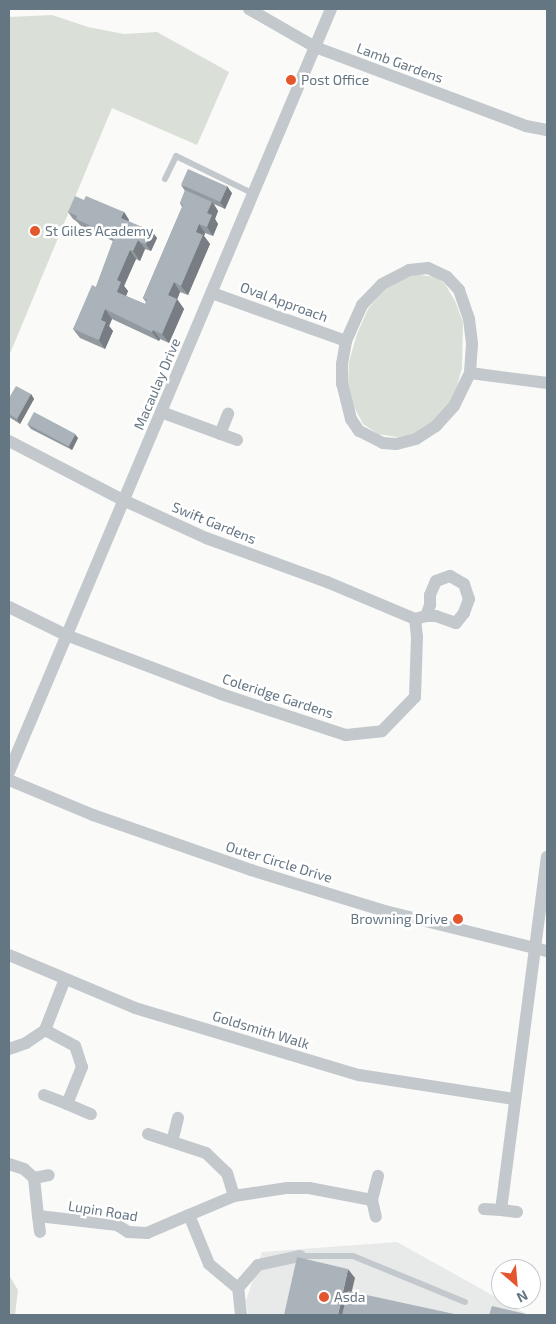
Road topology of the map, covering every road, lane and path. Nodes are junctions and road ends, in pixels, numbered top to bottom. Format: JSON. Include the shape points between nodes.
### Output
{"nodes":[{"id":1,"x":249,"y":9,"type":"edge"},
{"id":2,"x":331,"y":9,"type":"edge"},
{"id":3,"x":315,"y":47,"type":"junction"},
{"id":4,"x":547,"y":130,"type":"edge"},
{"id":5,"x":165,"y":179,"type":"dead end"},
{"id":6,"x":254,"y":194,"type":"junction"},
{"id":7,"x":212,"y":293,"type":"junction"},
{"id":8,"x":346,"y":341,"type":"junction"},
{"id":9,"x":470,"y":374,"type":"junction"},
{"id":10,"x":547,"y":383,"type":"edge"},
{"id":11,"x":161,"y":412,"type":"junction"},
{"id":12,"x":228,"y":414,"type":"dead end"},
{"id":13,"x":220,"y":434,"type":"junction"},
{"id":14,"x":237,"y":440,"type":"dead end"},
{"id":15,"x":9,"y":441,"type":"edge"},
{"id":16,"x":123,"y":500,"type":"junction"},
{"id":17,"x":9,"y":607,"type":"edge"},
{"id":18,"x":420,"y":618,"type":"joint"},
{"id":19,"x":66,"y":635,"type":"junction"},
{"id":20,"x":9,"y":772,"type":"edge"},
{"id":21,"x":9,"y":780,"type":"edge"},
{"id":22,"x":547,"y":857,"type":"edge"},
{"id":23,"x":541,"y":950,"type":"edge"},
{"id":24,"x":9,"y":955,"type":"edge"},
{"id":25,"x":66,"y":979,"type":"junction"},
{"id":26,"x":45,"y":1030,"type":"junction"},
{"id":27,"x":9,"y":1049,"type":"edge"},
{"id":28,"x":44,"y":1095,"type":"dead end"},
{"id":29,"x":514,"y":1099,"type":"junction"},
{"id":30,"x":67,"y":1104,"type":"junction"},
{"id":31,"x":91,"y":1114,"type":"dead end"},
{"id":32,"x":178,"y":1118,"type":"dead end"},
{"id":33,"x":148,"y":1134,"type":"dead end"},
{"id":34,"x":172,"y":1142,"type":"junction"},
{"id":35,"x":9,"y":1164,"type":"edge"},
{"id":36,"x":50,"y":1174,"type":"dead end"},
{"id":37,"x":378,"y":1176,"type":"dead end"},
{"id":38,"x":34,"y":1178,"type":"junction"},
{"id":39,"x":234,"y":1196,"type":"junction"},
{"id":40,"x":372,"y":1200,"type":"junction"},
{"id":41,"x":484,"y":1209,"type":"dead end"},
{"id":42,"x":501,"y":1210,"type":"junction"},
{"id":43,"x":517,"y":1212,"type":"dead end"},
{"id":44,"x":189,"y":1215,"type":"junction"},
{"id":45,"x":38,"y":1216,"type":"junction"},
{"id":46,"x":376,"y":1217,"type":"dead end"},
{"id":47,"x":40,"y":1232,"type":"dead end"},
{"id":48,"x":300,"y":1256,"type":"joint"},
{"id":49,"x":238,"y":1288,"type":"junction"},
{"id":50,"x":465,"y":1302,"type":"dead end"},
{"id":51,"x":241,"y":1315,"type":"edge"}],
"edges":[{"from":1,"to":3,"type":"street","name":"Lamb Gardens"},
{"from":2,"to":3,"type":"street","name":"Macaulay Drive"},
{"from":3,"to":4,"type":"street","name":"Lamb Gardens","via":[[526,126]]},
{"from":3,"to":6,"type":"street","name":"Macaulay Drive"},
{"from":5,"to":6,"type":"lane","via":[[176,156]]},
{"from":6,"to":7,"type":"street","name":"Macaulay Drive"},
{"from":7,"to":8,"type":"street","name":"Oval Approach"},
{"from":7,"to":11,"type":"street","name":"Macaulay Drive"},
{"from":8,"to":9,"type":"street","via":[[342,384],[351,419],[360,430],[383,443],[396,444],[416,439],[436,426],[454,406]]},
{"from":8,"to":9,"type":"street","via":[[362,304],[382,284],[409,270],[428,268],[447,277],[459,290],[469,319]]},
{"from":9,"to":10,"type":"street"},
{"from":11,"to":13,"type":"street"},
{"from":11,"to":16,"type":"street","name":"Macaulay Drive"},
{"from":12,"to":13,"type":"street"},
{"from":13,"to":14,"type":"street"},
{"from":15,"to":16,"type":"street","name":"Swift Gardens"},
{"from":16,"to":18,"type":"street","name":"Swift Gardens","via":[[206,538]]},
{"from":16,"to":19,"type":"street","name":"Macaulay Drive"},
{"from":17,"to":19,"type":"street","name":"Coleridge Gardens"},
{"from":18,"to":19,"type":"street","name":"Coleridge Gardens","via":[[415,697],[382,731],[346,735],[221,694]]},
{"from":19,"to":20,"type":"street","name":"Macaulay Drive"},
{"from":21,"to":23,"type":"street","name":"Outer Circle Drive","via":[[93,815],[251,870],[385,911]]},
{"from":22,"to":23,"type":"street"},
{"from":23,"to":29,"type":"street"},
{"from":24,"to":25,"type":"street","name":"Goldsmith Walk"},
{"from":25,"to":26,"type":"street"},
{"from":25,"to":29,"type":"street","name":"Goldsmith Walk","via":[[135,1008],[359,1075]]},
{"from":26,"to":27,"type":"street","via":[[26,1043]]},
{"from":26,"to":30,"type":"street","via":[[75,1046],[82,1067]]},
{"from":28,"to":30,"type":"street"},
{"from":29,"to":42,"type":"street"},
{"from":30,"to":31,"type":"street"},
{"from":32,"to":34,"type":"street"},
{"from":33,"to":34,"type":"street"},
{"from":34,"to":39,"type":"street","via":[[206,1153],[227,1173]]},
{"from":35,"to":38,"type":"street","via":[[24,1169]]},
{"from":36,"to":38,"type":"street"},
{"from":37,"to":40,"type":"street"},
{"from":38,"to":45,"type":"street"},
{"from":39,"to":40,"type":"street","name":"Lupin Road","via":[[309,1188]]},
{"from":39,"to":44,"type":"street","name":"Lupin Road"},
{"from":40,"to":46,"type":"street"},
{"from":41,"to":42,"type":"street"},
{"from":42,"to":43,"type":"street"},
{"from":44,"to":45,"type":"street","name":"Lupin Road","via":[[147,1233],[128,1232],[117,1225]]},
{"from":44,"to":49,"type":"street","via":[[209,1264]]},
{"from":45,"to":47,"type":"street"},
{"from":48,"to":49,"type":"street","via":[[258,1265]]},
{"from":48,"to":50,"type":"lane","via":[[353,1256]]},
{"from":49,"to":51,"type":"street"}]}
